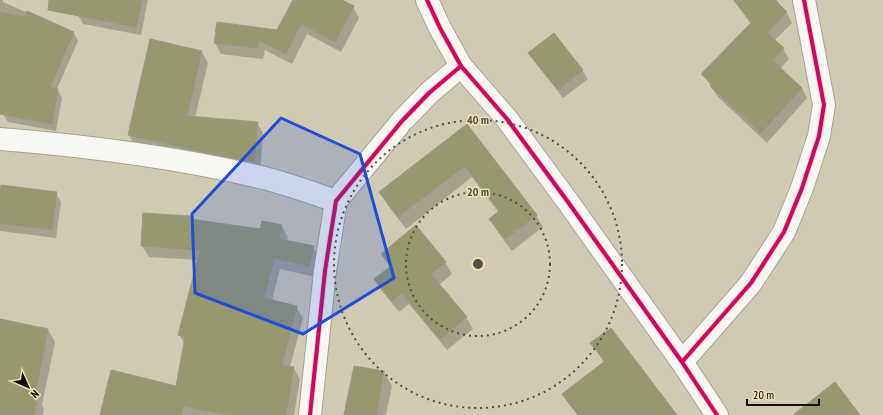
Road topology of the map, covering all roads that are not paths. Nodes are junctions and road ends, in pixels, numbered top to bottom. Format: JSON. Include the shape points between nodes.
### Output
{"nodes":[{"id":1,"x":427,"y":0,"type":"edge"},
{"id":2,"x":804,"y":0,"type":"edge"},
{"id":3,"x":461,"y":66,"type":"junction"},
{"id":4,"x":0,"y":139,"type":"edge"},
{"id":5,"x":336,"y":201,"type":"junction"},
{"id":6,"x":682,"y":362,"type":"junction"},
{"id":7,"x":310,"y":415,"type":"edge"},
{"id":8,"x":717,"y":415,"type":"edge"}],
"edges":[{"from":1,"to":3,"type":"street"},
{"from":2,"to":6,"type":"street","via":[[824,105],[819,136],[802,188],[784,232],[751,282]]},
{"from":3,"to":5,"type":"street","via":[[402,120]]},
{"from":3,"to":6,"type":"street","via":[[507,119]]},
{"from":4,"to":5,"type":"street","via":[[61,144],[178,160],[265,178]]},
{"from":5,"to":7,"type":"street","via":[[325,271]]},
{"from":6,"to":8,"type":"street"}]}
